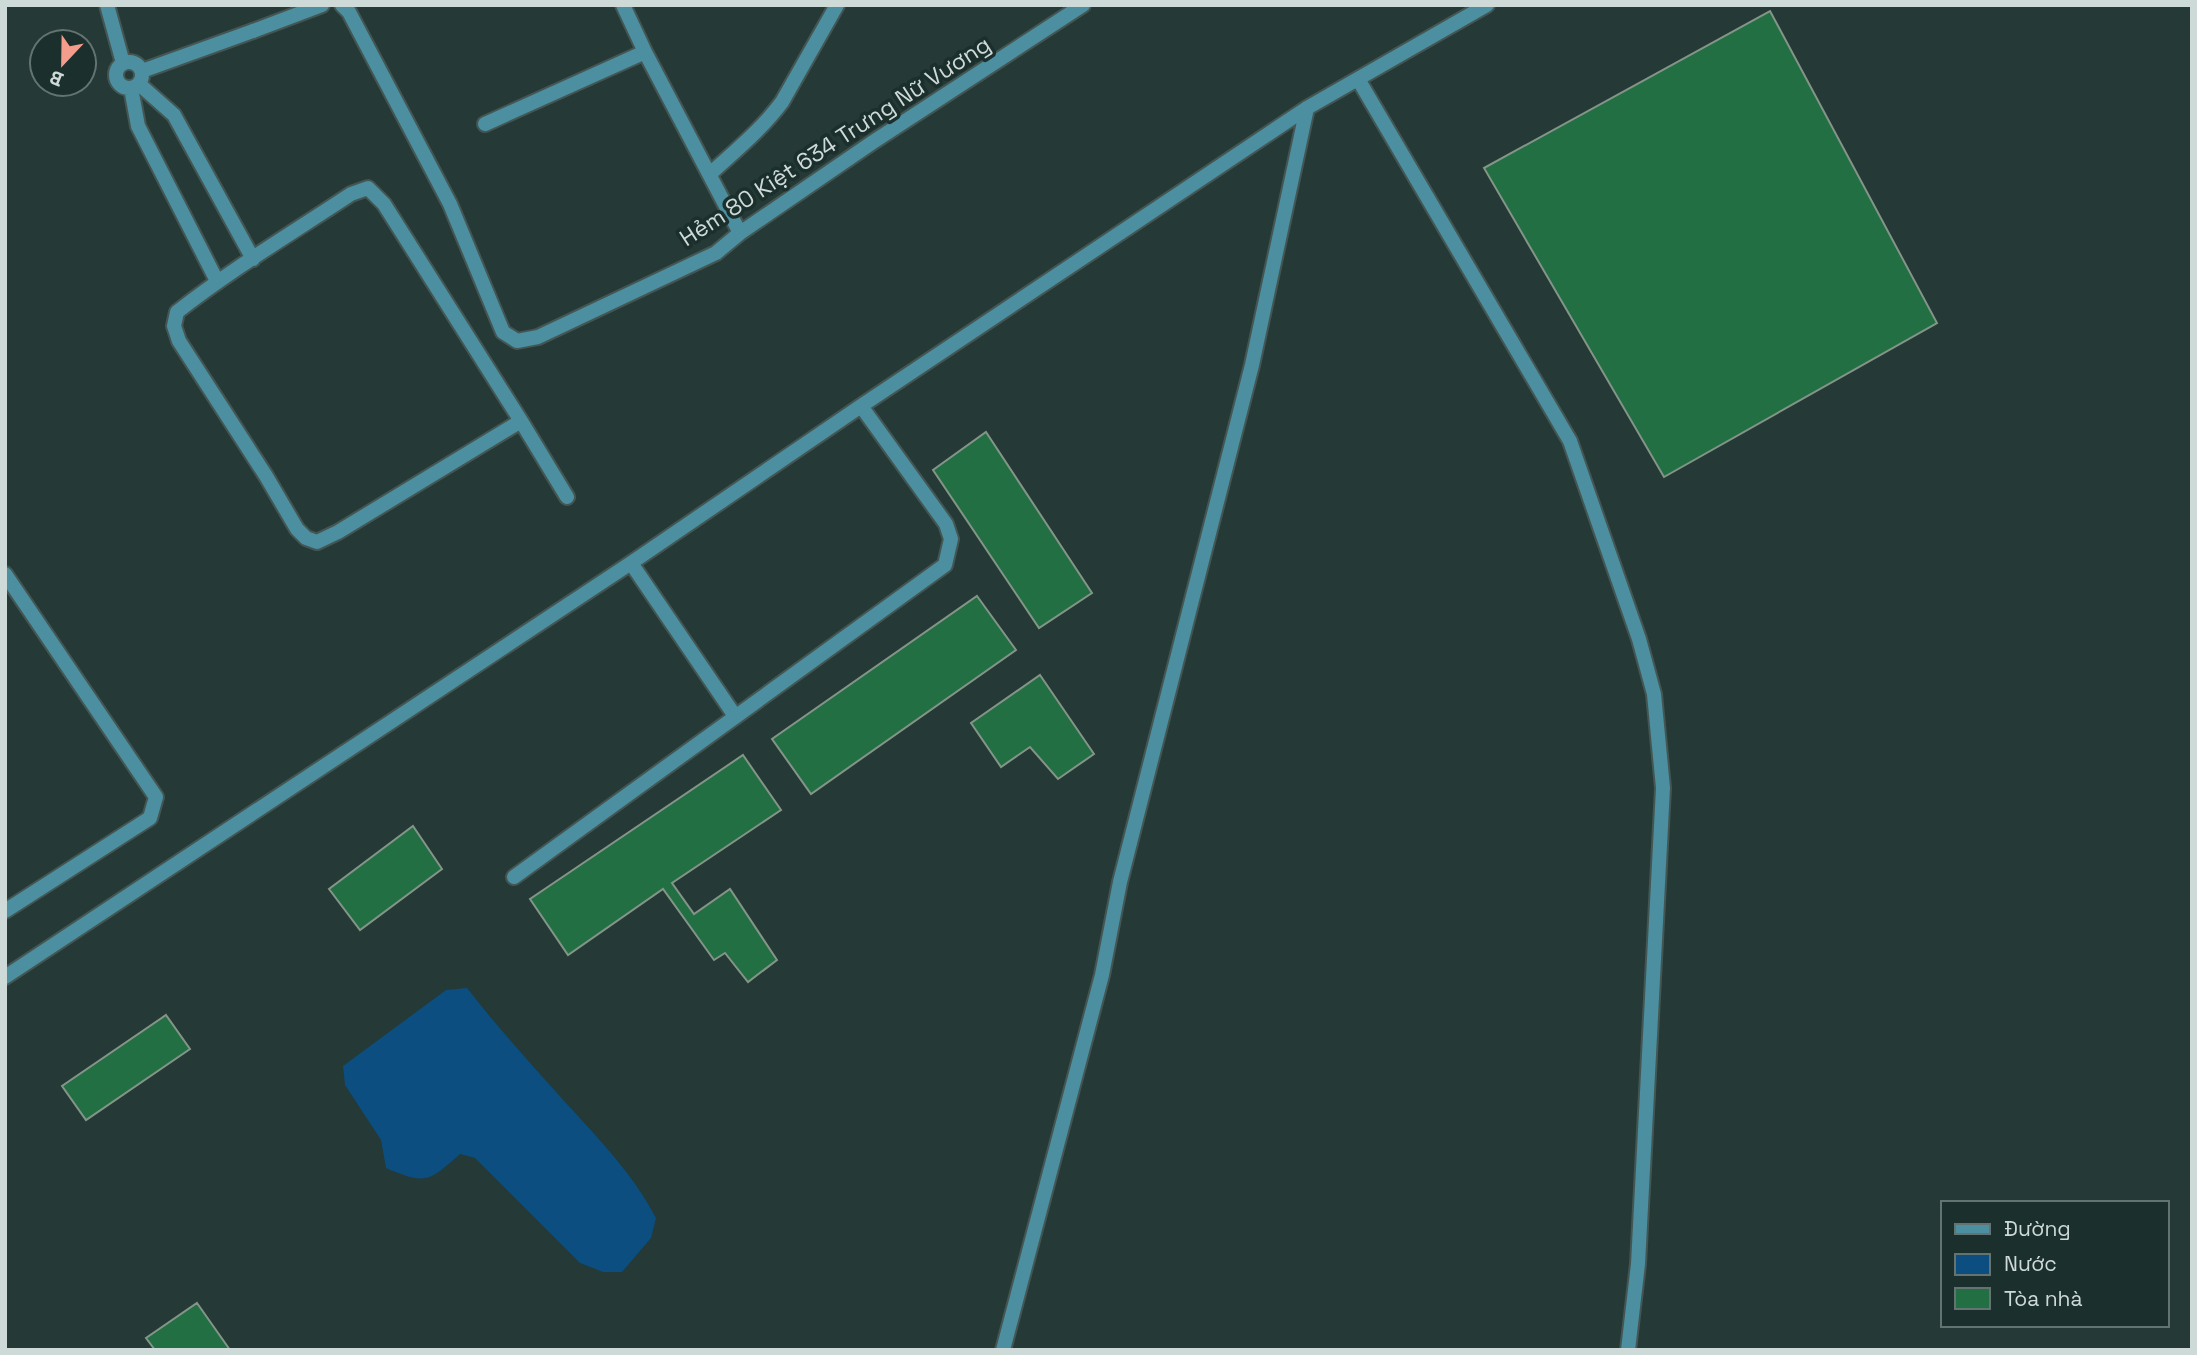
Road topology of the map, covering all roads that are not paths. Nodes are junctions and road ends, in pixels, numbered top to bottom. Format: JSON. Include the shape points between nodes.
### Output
{"nodes":[{"id":1,"x":107,"y":5,"type":"edge"},
{"id":2,"x":322,"y":5,"type":"edge"},
{"id":3,"x":342,"y":5,"type":"edge"},
{"id":4,"x":624,"y":5,"type":"edge"},
{"id":5,"x":837,"y":5,"type":"edge"},
{"id":6,"x":1083,"y":5,"type":"edge"},
{"id":7,"x":1487,"y":5,"type":"edge"},
{"id":8,"x":645,"y":52,"type":"junction"},
{"id":9,"x":123,"y":62,"type":"junction"},
{"id":10,"x":1358,"y":79,"type":"junction"},
{"id":11,"x":137,"y":81,"type":"junction"},
{"id":12,"x":1307,"y":108,"type":"junction"},
{"id":13,"x":485,"y":124,"type":"dead end"},
{"id":14,"x":710,"y":174,"type":"junction"},
{"id":15,"x":740,"y":233,"type":"junction"},
{"id":16,"x":253,"y":259,"type":"junction"},
{"id":17,"x":217,"y":281,"type":"junction"},
{"id":18,"x":861,"y":406,"type":"junction"},
{"id":19,"x":521,"y":421,"type":"junction"},
{"id":20,"x":567,"y":497,"type":"dead end"},
{"id":21,"x":631,"y":563,"type":"junction"},
{"id":22,"x":5,"y":575,"type":"edge"},
{"id":23,"x":735,"y":716,"type":"junction"},
{"id":24,"x":514,"y":877,"type":"dead end"},
{"id":25,"x":5,"y":911,"type":"edge"},
{"id":26,"x":5,"y":978,"type":"edge"},
{"id":27,"x":1003,"y":1350,"type":"edge"},
{"id":28,"x":1628,"y":1350,"type":"edge"}],
"edges":[{"from":1,"to":9,"type":"street"},
{"from":2,"to":11,"type":"street"},
{"from":3,"to":15,"type":"street","name":"Hẻm 80 Kiệt 634 Trưng Nữ Vương","via":[[450,204],[503,332],[517,341],[538,337],[716,253]]},
{"from":4,"to":8,"type":"street"},
{"from":5,"to":14,"type":"street","via":[[776,109]]},
{"from":6,"to":15,"type":"street","name":"Hẻm 80 Kiệt 634 Trưng Nữ Vương"},
{"from":7,"to":10,"type":"street"},
{"from":8,"to":13,"type":"street"},
{"from":8,"to":14,"type":"street"},
{"from":9,"to":11,"type":"street","via":[[138,64]]},
{"from":9,"to":11,"type":"street","via":[[116,75],[118,82],[123,87]]},
{"from":10,"to":12,"type":"street"},
{"from":10,"to":28,"type":"street","via":[[1570,440],[1654,694],[1663,788],[1638,1264]]},
{"from":11,"to":16,"type":"street","via":[[174,115]]},
{"from":11,"to":17,"type":"street","via":[[138,126]]},
{"from":12,"to":18,"type":"street"},
{"from":12,"to":27,"type":"street","via":[[1252,365],[1120,882],[1102,975]]},
{"from":14,"to":15,"type":"street"},
{"from":16,"to":17,"type":"street"},
{"from":16,"to":19,"type":"street","via":[[351,194],[368,188],[384,204]]},
{"from":17,"to":19,"type":"street","via":[[177,312],[174,326],[179,341],[306,538],[317,542],[338,532]]},
{"from":18,"to":21,"type":"street"},
{"from":18,"to":23,"type":"street","via":[[946,524],[951,539],[945,565]]},
{"from":19,"to":20,"type":"street"},
{"from":21,"to":23,"type":"street"},
{"from":21,"to":26,"type":"street"},
{"from":22,"to":25,"type":"street","via":[[156,797],[150,818]]},
{"from":23,"to":24,"type":"street"}]}
